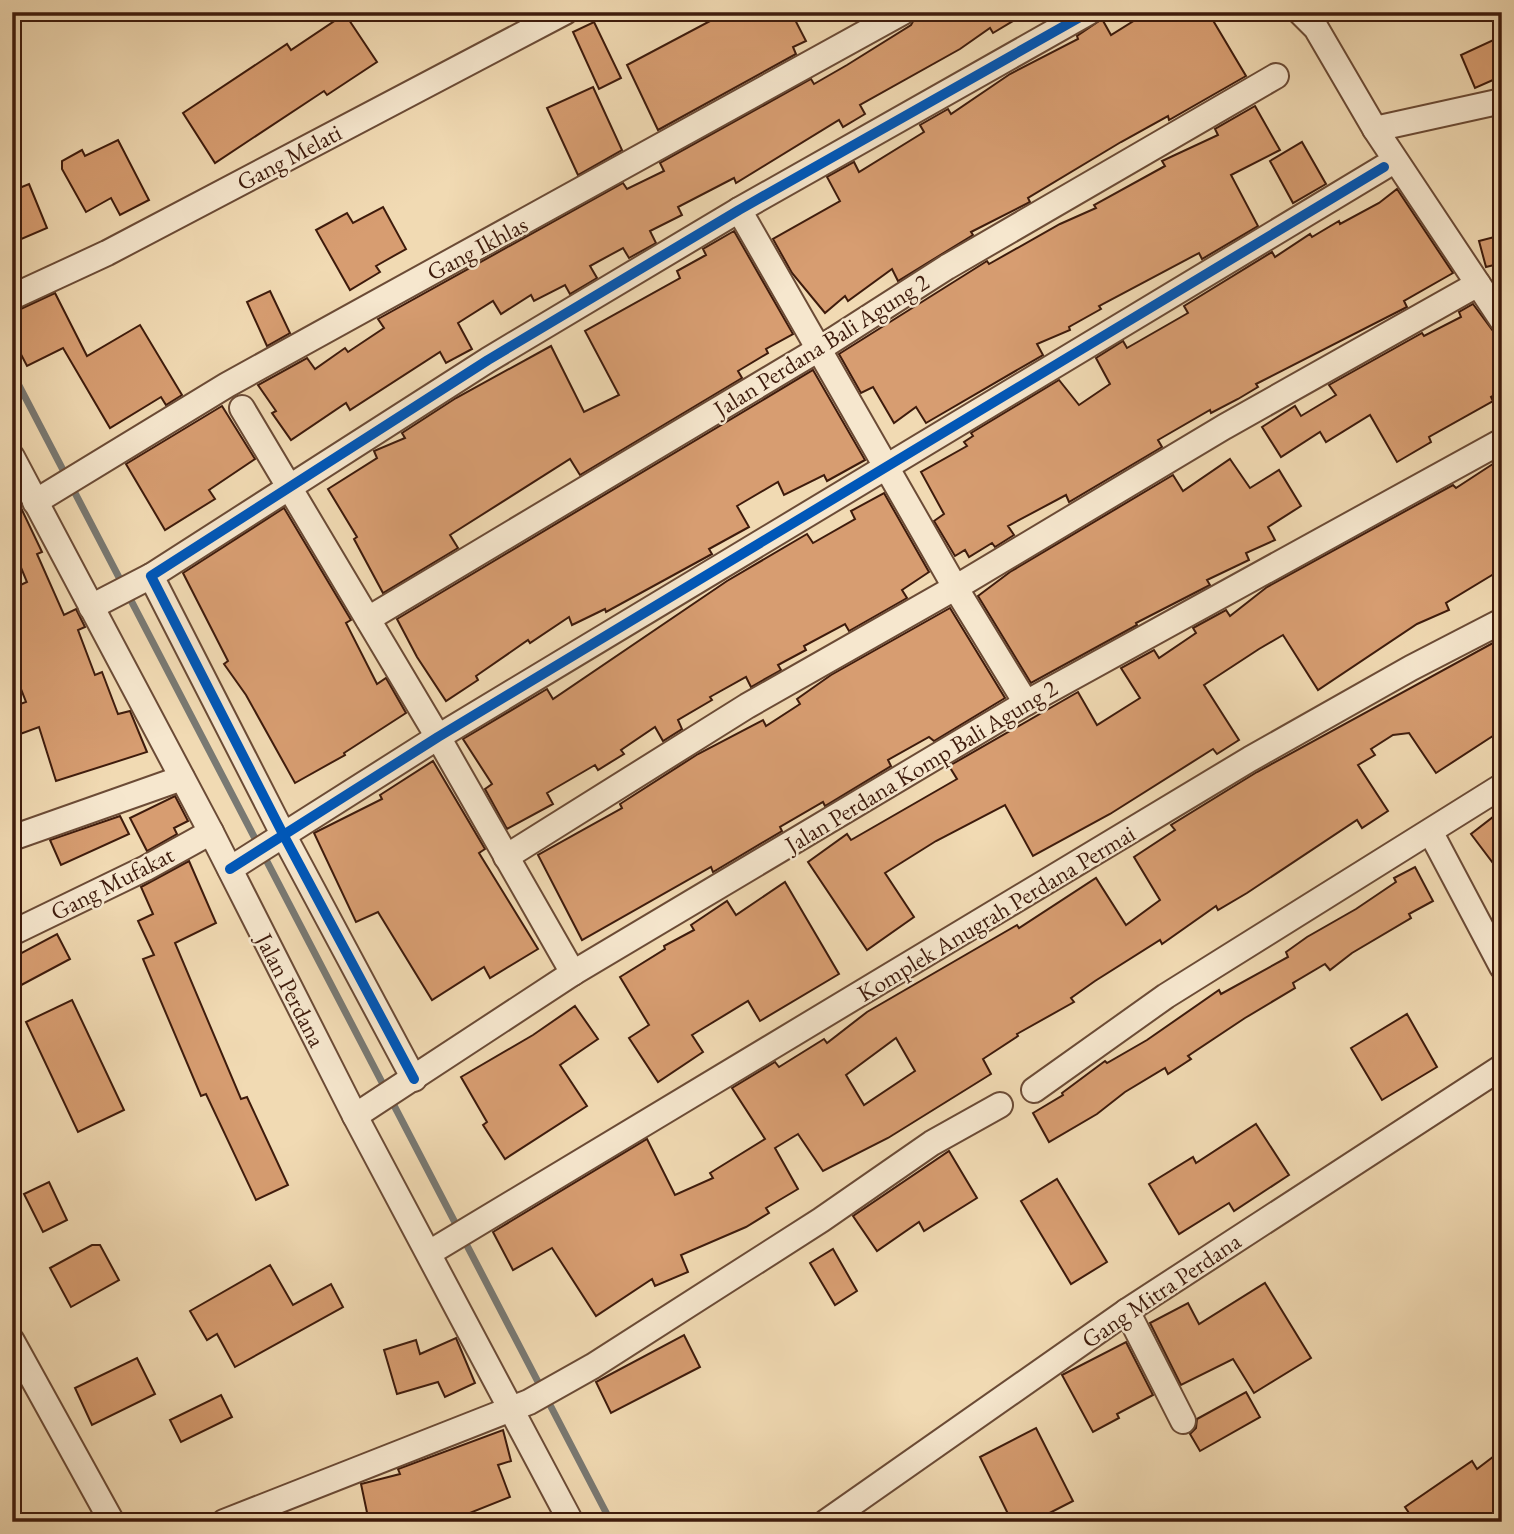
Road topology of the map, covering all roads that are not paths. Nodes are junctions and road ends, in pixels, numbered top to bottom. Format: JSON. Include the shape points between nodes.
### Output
{"nodes":[{"id":1,"x":565,"y":12,"type":"edge"},
{"id":2,"x":903,"y":12,"type":"edge"},
{"id":3,"x":1089,"y":12,"type":"edge"},
{"id":4,"x":1300,"y":12,"type":"edge"},
{"id":5,"x":1276,"y":76,"type":"dead end"},
{"id":6,"x":1502,"y":101,"type":"edge"},
{"id":7,"x":1375,"y":129,"type":"junction"},
{"id":8,"x":1384,"y":167,"type":"dead end"},
{"id":9,"x":739,"y":210,"type":"junction"},
{"id":10,"x":1478,"y":284,"type":"junction"},
{"id":11,"x":12,"y":297,"type":"edge"},
{"id":12,"x":1502,"y":320,"type":"edge"},
{"id":13,"x":819,"y":349,"type":"junction"},
{"id":14,"x":242,"y":408,"type":"dead end"},
{"id":15,"x":1502,"y":441,"type":"edge"},
{"id":16,"x":12,"y":457,"type":"edge"},
{"id":17,"x":887,"y":468,"type":"junction"},
{"id":18,"x":288,"y":485,"type":"junction"},
{"id":19,"x":46,"y":496,"type":"junction"},
{"id":20,"x":148,"y":577,"type":"junction"},
{"id":21,"x":955,"y":587,"type":"junction"},
{"id":22,"x":99,"y":603,"type":"junction"},
{"id":23,"x":368,"y":619,"type":"junction"},
{"id":24,"x":1502,"y":621,"type":"edge"},
{"id":25,"x":1026,"y":703,"type":"junction"},
{"id":26,"x":438,"y":737,"type":"junction"},
{"id":27,"x":182,"y":778,"type":"junction"},
{"id":28,"x":1502,"y":786,"type":"edge"},
{"id":29,"x":211,"y":832,"type":"junction"},
{"id":30,"x":1431,"y":833,"type":"junction"},
{"id":31,"x":12,"y":838,"type":"edge"},
{"id":32,"x":281,"y":838,"type":"junction"},
{"id":33,"x":506,"y":857,"type":"junction"},
{"id":34,"x":233,"y":867,"type":"junction"},
{"id":35,"x":12,"y":933,"type":"edge"},
{"id":36,"x":1502,"y":967,"type":"edge"},
{"id":37,"x":573,"y":973,"type":"junction"},
{"id":38,"x":1502,"y":1067,"type":"edge"},
{"id":39,"x":411,"y":1081,"type":"junction"},
{"id":40,"x":1034,"y":1090,"type":"dead end"},
{"id":41,"x":1000,"y":1105,"type":"dead end"},
{"id":42,"x":363,"y":1111,"type":"junction"},
{"id":43,"x":436,"y":1248,"type":"junction"},
{"id":44,"x":1127,"y":1311,"type":"junction"},
{"id":45,"x":12,"y":1341,"type":"edge"},
{"id":46,"x":520,"y":1406,"type":"junction"},
{"id":47,"x":1183,"y":1422,"type":"dead end"},
{"id":48,"x":112,"y":1522,"type":"edge"},
{"id":49,"x":224,"y":1522,"type":"edge"},
{"id":50,"x":572,"y":1522,"type":"edge"},
{"id":51,"x":826,"y":1522,"type":"edge"}],
"edges":[{"from":1,"to":11,"type":"street","name":"Gang Melati","via":[[107,253]]},
{"from":2,"to":19,"type":"street","name":"Gang Ikhlas","via":[[227,385]]},
{"from":3,"to":9,"type":"street"},
{"from":4,"to":7,"type":"street","via":[[1316,28]]},
{"from":5,"to":13,"type":"street","name":"Jalan Perdana Bali Agung 2","via":[[947,267]]},
{"from":6,"to":7,"type":"street"},
{"from":7,"to":10,"type":"street"},
{"from":8,"to":17,"type":"street"},
{"from":9,"to":13,"type":"street"},
{"from":9,"to":18,"type":"street"},
{"from":10,"to":12,"type":"street"},
{"from":10,"to":21,"type":"street","via":[[1224,427]]},
{"from":13,"to":17,"type":"street"},
{"from":13,"to":23,"type":"street","name":"Jalan Perdana Bali Agung 2"},
{"from":14,"to":18,"type":"street"},
{"from":15,"to":25,"type":"street","name":"Jalan Perdana Komp Bali Agung 2"},
{"from":16,"to":19,"type":"street","name":"Jalan Perdana"},
{"from":17,"to":21,"type":"street"},
{"from":17,"to":26,"type":"street"},
{"from":18,"to":20,"type":"street"},
{"from":18,"to":23,"type":"street"},
{"from":19,"to":22,"type":"street","name":"Jalan Perdana"},
{"from":20,"to":22,"type":"street"},
{"from":20,"to":32,"type":"street"},
{"from":21,"to":25,"type":"street"},
{"from":21,"to":33,"type":"street","via":[[747,706]]},
{"from":22,"to":27,"type":"street","name":"Jalan Perdana"},
{"from":23,"to":26,"type":"street"},
{"from":24,"to":43,"type":"street","name":"Komplek Anugrah Perdana Permai","via":[[1250,760]]},
{"from":25,"to":37,"type":"street","name":"Jalan Perdana Komp Bali Agung 2"},
{"from":26,"to":32,"type":"street"},
{"from":26,"to":33,"type":"street"},
{"from":27,"to":29,"type":"street","name":"Jalan Perdana"},
{"from":27,"to":31,"type":"street"},
{"from":28,"to":30,"type":"street"},
{"from":29,"to":34,"type":"street","name":"Jalan Perdana"},
{"from":29,"to":35,"type":"street","name":"Gang Mufakat"},
{"from":30,"to":36,"type":"street"},
{"from":30,"to":40,"type":"street","via":[[1166,996]]},
{"from":32,"to":34,"type":"street"},
{"from":32,"to":39,"type":"street"},
{"from":33,"to":37,"type":"street"},
{"from":34,"to":42,"type":"street","name":"Jalan Perdana"},
{"from":37,"to":39,"type":"street","name":"Jalan Perdana Komp Bali Agung 2"},
{"from":38,"to":44,"type":"street","name":"Gang Mitra Perdana"},
{"from":39,"to":42,"type":"street","name":"Jalan Perdana Komp Bali Agung 2"},
{"from":41,"to":46,"type":"street","via":[[932,1143],[593,1366]]},
{"from":42,"to":43,"type":"street","name":"Jalan Perdana"},
{"from":43,"to":46,"type":"street","name":"Jalan Perdana"},
{"from":44,"to":47,"type":"street"},
{"from":44,"to":51,"type":"street","name":"Gang Mitra Perdana"},
{"from":45,"to":48,"type":"street"},
{"from":46,"to":49,"type":"street"},
{"from":46,"to":50,"type":"street","name":"Jalan Perdana"}]}
